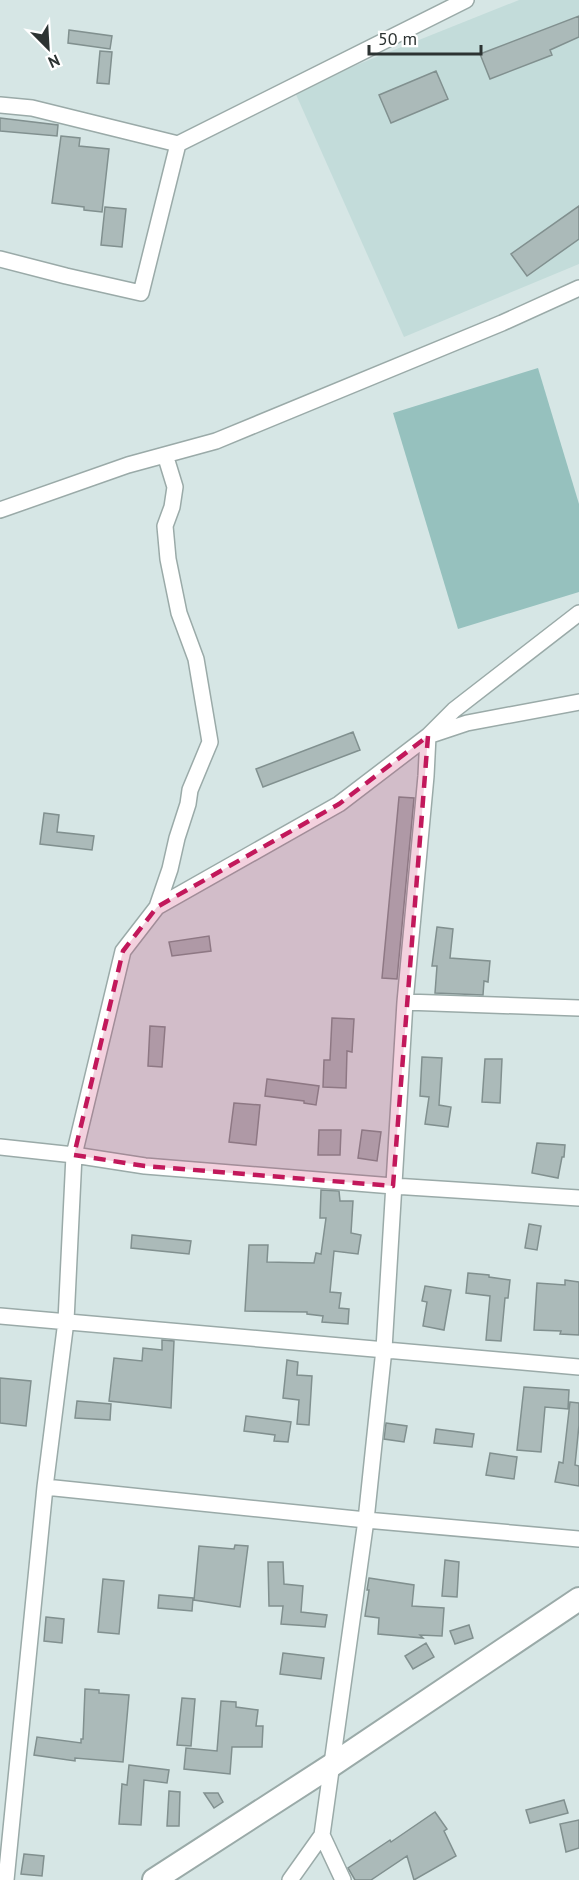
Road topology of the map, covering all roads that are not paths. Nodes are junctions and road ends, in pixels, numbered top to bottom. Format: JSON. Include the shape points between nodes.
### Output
{"nodes":[{"id":1,"x":466,"y":0,"type":"edge"},
{"id":2,"x":0,"y":105,"type":"edge"},
{"id":3,"x":178,"y":144,"type":"junction"},
{"id":4,"x":0,"y":259,"type":"edge"},
{"id":5,"x":579,"y":288,"type":"edge"},
{"id":6,"x":168,"y":454,"type":"junction"},
{"id":7,"x":0,"y":510,"type":"edge"},
{"id":8,"x":579,"y":613,"type":"edge"},
{"id":9,"x":579,"y":702,"type":"edge"},
{"id":10,"x":428,"y":736,"type":"junction"},
{"id":11,"x":157,"y":906,"type":"junction"},
{"id":12,"x":405,"y":1002,"type":"junction"},
{"id":13,"x":579,"y":1008,"type":"edge"},
{"id":14,"x":0,"y":1147,"type":"edge"},
{"id":15,"x":74,"y":1155,"type":"junction"},
{"id":16,"x":393,"y":1186,"type":"junction"},
{"id":17,"x":579,"y":1198,"type":"edge"},
{"id":18,"x":0,"y":1316,"type":"edge"},
{"id":19,"x":66,"y":1321,"type":"junction"},
{"id":20,"x":384,"y":1349,"type":"junction"},
{"id":21,"x":579,"y":1366,"type":"edge"},
{"id":22,"x":45,"y":1487,"type":"junction"},
{"id":23,"x":366,"y":1520,"type":"junction"},
{"id":24,"x":579,"y":1539,"type":"edge"},
{"id":25,"x":579,"y":1602,"type":"edge"},
{"id":26,"x":332,"y":1765,"type":"junction"},
{"id":27,"x":322,"y":1835,"type":"junction"},
{"id":28,"x":6,"y":1880,"type":"edge"},
{"id":29,"x":154,"y":1880,"type":"edge"},
{"id":30,"x":290,"y":1880,"type":"edge"},
{"id":31,"x":343,"y":1880,"type":"edge"}],
"edges":[{"from":1,"to":3,"type":"street"},
{"from":2,"to":3,"type":"street","via":[[32,108]]},
{"from":3,"to":4,"type":"street","via":[[141,293]]},
{"from":5,"to":6,"type":"street","via":[[216,441]]},
{"from":6,"to":7,"type":"street"},
{"from":6,"to":11,"type":"street","via":[[175,487],[165,526],[168,559],[179,613],[195,659],[210,742],[190,790]]},
{"from":8,"to":10,"type":"street","via":[[454,710]]},
{"from":9,"to":10,"type":"street","via":[[466,723]]},
{"from":10,"to":11,"type":"street","via":[[339,804]]},
{"from":10,"to":12,"type":"street"},
{"from":11,"to":15,"type":"street","via":[[123,951]]},
{"from":12,"to":13,"type":"street"},
{"from":12,"to":16,"type":"street"},
{"from":14,"to":15,"type":"street"},
{"from":15,"to":16,"type":"street","via":[[146,1166]]},
{"from":15,"to":19,"type":"street"},
{"from":16,"to":17,"type":"street"},
{"from":16,"to":20,"type":"street"},
{"from":18,"to":19,"type":"street"},
{"from":19,"to":20,"type":"street"},
{"from":19,"to":22,"type":"street"},
{"from":20,"to":21,"type":"street"},
{"from":20,"to":23,"type":"street"},
{"from":22,"to":23,"type":"street"},
{"from":22,"to":28,"type":"street"},
{"from":23,"to":24,"type":"street"},
{"from":23,"to":26,"type":"street"},
{"from":25,"to":26,"type":"main road"},
{"from":26,"to":27,"type":"street"},
{"from":26,"to":29,"type":"main road"},
{"from":27,"to":30,"type":"street"},
{"from":27,"to":31,"type":"street"}]}
